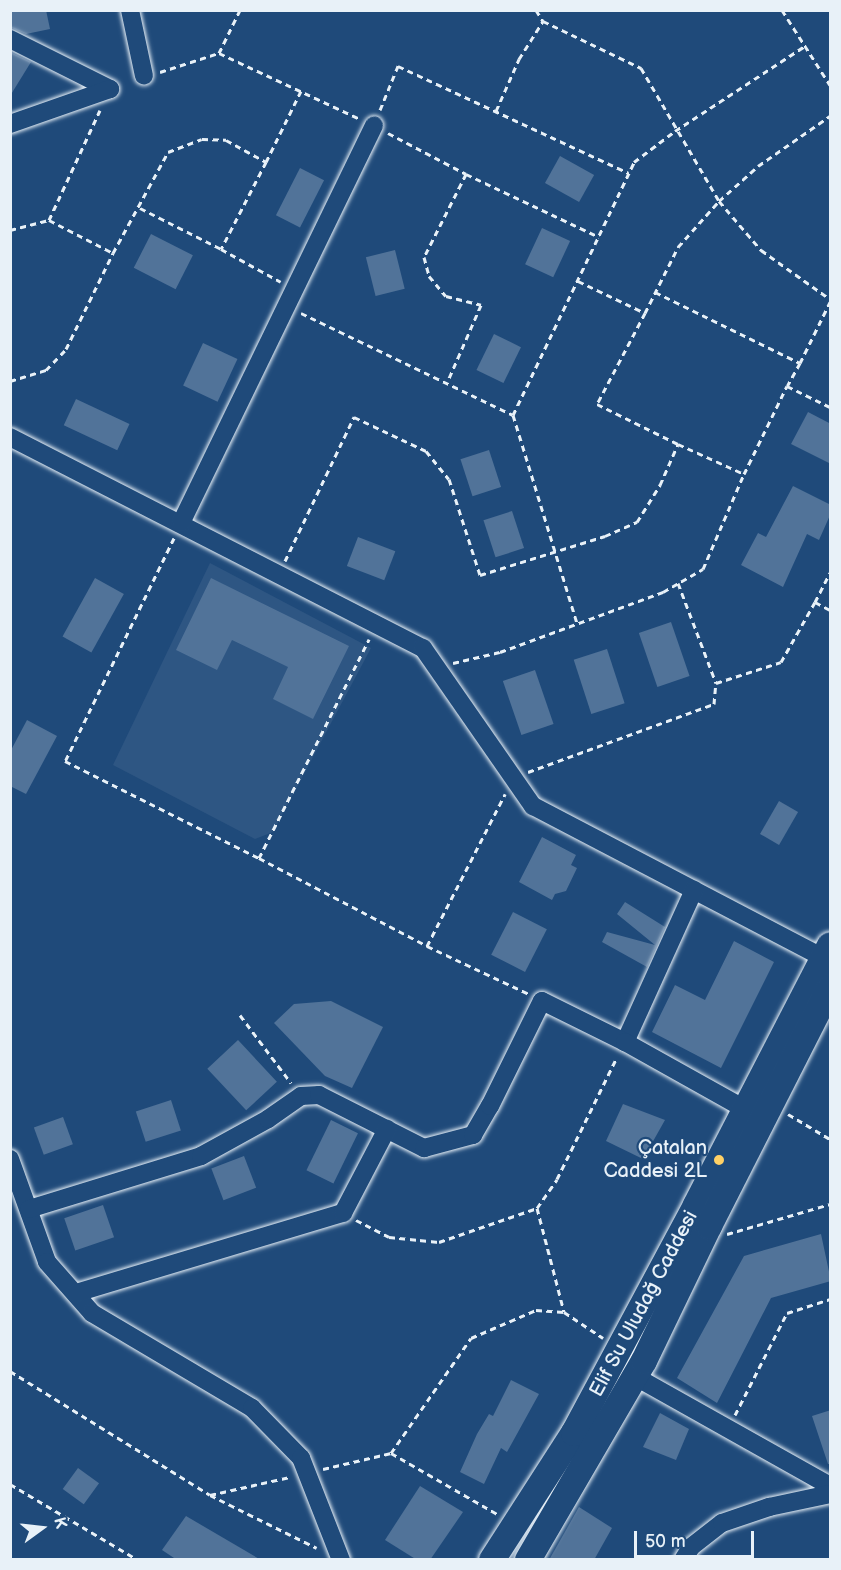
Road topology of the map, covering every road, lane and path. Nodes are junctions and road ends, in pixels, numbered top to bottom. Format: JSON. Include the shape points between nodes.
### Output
{"nodes":[{"id":1,"x":130,"y":10,"type":"edge"},
{"id":2,"x":240,"y":10,"type":"edge"},
{"id":3,"x":536,"y":10,"type":"edge"},
{"id":4,"x":782,"y":10,"type":"edge"},
{"id":5,"x":543,"y":21,"type":"junction"},
{"id":6,"x":10,"y":39,"type":"edge"},
{"id":7,"x":806,"y":46,"type":"junction"},
{"id":8,"x":219,"y":53,"type":"junction"},
{"id":9,"x":144,"y":76,"type":"joint"},
{"id":10,"x":831,"y":85,"type":"edge"},
{"id":11,"x":110,"y":89,"type":"junction"},
{"id":12,"x":301,"y":91,"type":"junction"},
{"id":13,"x":496,"y":111,"type":"junction"},
{"id":14,"x":831,"y":116,"type":"edge"},
{"id":15,"x":10,"y":124,"type":"edge"},
{"id":16,"x":374,"y":125,"type":"junction"},
{"id":17,"x":675,"y":131,"type":"junction"},
{"id":18,"x":266,"y":162,"type":"junction"},
{"id":19,"x":628,"y":173,"type":"junction"},
{"id":20,"x":466,"y":174,"type":"junction"},
{"id":21,"x":719,"y":201,"type":"junction"},
{"id":22,"x":140,"y":208,"type":"junction"},
{"id":23,"x":49,"y":220,"type":"junction"},
{"id":24,"x":10,"y":230,"type":"edge"},
{"id":25,"x":599,"y":237,"type":"junction"},
{"id":26,"x":221,"y":249,"type":"junction"},
{"id":27,"x":113,"y":253,"type":"junction"},
{"id":28,"x":578,"y":281,"type":"junction"},
{"id":29,"x":294,"y":289,"type":"junction"},
{"id":30,"x":655,"y":292,"type":"junction"},
{"id":31,"x":831,"y":301,"type":"edge"},
{"id":32,"x":286,"y":306,"type":"junction"},
{"id":33,"x":645,"y":313,"type":"junction"},
{"id":34,"x":800,"y":363,"type":"junction"},
{"id":35,"x":10,"y":381,"type":"edge"},
{"id":36,"x":447,"y":383,"type":"junction"},
{"id":37,"x":788,"y":386,"type":"junction"},
{"id":38,"x":831,"y":407,"type":"edge"},
{"id":39,"x":513,"y":415,"type":"junction"},
{"id":40,"x":10,"y":438,"type":"edge"},
{"id":41,"x":678,"y":444,"type":"junction"},
{"id":42,"x":744,"y":474,"type":"junction"},
{"id":43,"x":181,"y":523,"type":"junction"},
{"id":44,"x":555,"y":553,"type":"junction"},
{"id":45,"x":279,"y":573,"type":"junction"},
{"id":46,"x":831,"y":573,"type":"edge"},
{"id":47,"x":678,"y":583,"type":"junction"},
{"id":48,"x":815,"y":602,"type":"junction"},
{"id":49,"x":831,"y":610,"type":"edge"},
{"id":50,"x":377,"y":624,"type":"junction"},
{"id":51,"x":577,"y":624,"type":"junction"},
{"id":52,"x":436,"y":666,"type":"junction"},
{"id":53,"x":716,"y":683,"type":"junction"},
{"id":54,"x":513,"y":778,"type":"junction"},
{"id":55,"x":259,"y":858,"type":"junction"},
{"id":56,"x":694,"y":890,"type":"junction"},
{"id":57,"x":428,"y":946,"type":"junction"},
{"id":58,"x":827,"y":951,"type":"edge"},
{"id":59,"x":831,"y":988,"type":"edge"},
{"id":60,"x":542,"y":1001,"type":"junction"},
{"id":61,"x":240,"y":1015,"type":"dead end"},
{"id":62,"x":625,"y":1042,"type":"junction"},
{"id":63,"x":301,"y":1096,"type":"junction"},
{"id":64,"x":771,"y":1104,"type":"junction"},
{"id":65,"x":745,"y":1109,"type":"junction"},
{"id":66,"x":387,"y":1129,"type":"junction"},
{"id":67,"x":831,"y":1139,"type":"edge"},
{"id":68,"x":10,"y":1159,"type":"edge"},
{"id":69,"x":831,"y":1204,"type":"edge"},
{"id":70,"x":537,"y":1208,"type":"junction"},
{"id":71,"x":29,"y":1209,"type":"junction"},
{"id":72,"x":343,"y":1213,"type":"junction"},
{"id":73,"x":702,"y":1242,"type":"junction"},
{"id":74,"x":76,"y":1293,"type":"junction"},
{"id":75,"x":831,"y":1299,"type":"edge"},
{"id":76,"x":564,"y":1312,"type":"junction"},
{"id":77,"x":620,"y":1349,"type":"junction"},
{"id":78,"x":10,"y":1371,"type":"edge"},
{"id":79,"x":636,"y":1377,"type":"junction"},
{"id":80,"x":728,"y":1429,"type":"junction"},
{"id":81,"x":391,"y":1453,"type":"junction"},
{"id":82,"x":307,"y":1473,"type":"junction"},
{"id":83,"x":10,"y":1484,"type":"edge"},
{"id":84,"x":831,"y":1486,"type":"edge"},
{"id":85,"x":831,"y":1494,"type":"edge"},
{"id":86,"x":210,"y":1495,"type":"junction"},
{"id":87,"x":514,"y":1524,"type":"junction"},
{"id":88,"x":320,"y":1550,"type":"dead end"},
{"id":89,"x":138,"y":1560,"type":"edge"},
{"id":90,"x":341,"y":1560,"type":"edge"},
{"id":91,"x":492,"y":1560,"type":"edge"},
{"id":92,"x":528,"y":1560,"type":"edge"},
{"id":93,"x":683,"y":1560,"type":"edge"}],
"edges":[{"from":1,"to":9,"type":"street"},
{"from":2,"to":8,"type":"path"},
{"from":3,"to":5,"type":"path"},
{"from":4,"to":7,"type":"path"},
{"from":5,"to":13,"type":"path","via":[[519,59]]},
{"from":5,"to":17,"type":"path","via":[[641,68]]},
{"from":6,"to":11,"type":"street"},
{"from":7,"to":10,"type":"path"},
{"from":7,"to":17,"type":"path"},
{"from":8,"to":9,"type":"path"},
{"from":8,"to":12,"type":"path"},
{"from":11,"to":15,"type":"street"},
{"from":11,"to":23,"type":"path"},
{"from":12,"to":16,"type":"path"},
{"from":12,"to":18,"type":"path"},
{"from":13,"to":16,"type":"path","via":[[398,66]]},
{"from":13,"to":19,"type":"path"},
{"from":14,"to":21,"type":"path","via":[[758,166]]},
{"from":16,"to":20,"type":"path"},
{"from":16,"to":29,"type":"street"},
{"from":17,"to":19,"type":"path","via":[[634,162]]},
{"from":17,"to":21,"type":"path"},
{"from":18,"to":22,"type":"path","via":[[226,140],[202,139],[168,152]]},
{"from":18,"to":26,"type":"path"},
{"from":19,"to":25,"type":"path"},
{"from":20,"to":25,"type":"path"},
{"from":20,"to":36,"type":"path","via":[[424,257],[429,276],[446,296],[482,305]]},
{"from":21,"to":30,"type":"path","via":[[678,247]]},
{"from":21,"to":31,"type":"path","via":[[761,250]]},
{"from":22,"to":26,"type":"path"},
{"from":22,"to":27,"type":"path"},
{"from":23,"to":24,"type":"path"},
{"from":23,"to":27,"type":"path"},
{"from":25,"to":28,"type":"path"},
{"from":26,"to":29,"type":"path"},
{"from":27,"to":35,"type":"path","via":[[66,349],[46,370]]},
{"from":28,"to":33,"type":"path"},
{"from":28,"to":39,"type":"path"},
{"from":29,"to":32,"type":"street"},
{"from":30,"to":33,"type":"path"},
{"from":30,"to":34,"type":"path"},
{"from":31,"to":34,"type":"path"},
{"from":32,"to":36,"type":"path"},
{"from":32,"to":43,"type":"street"},
{"from":33,"to":41,"type":"path","via":[[597,404]]},
{"from":34,"to":37,"type":"path"},
{"from":36,"to":39,"type":"path"},
{"from":37,"to":38,"type":"path"},
{"from":37,"to":42,"type":"path"},
{"from":39,"to":44,"type":"path"},
{"from":40,"to":43,"type":"street"},
{"from":41,"to":42,"type":"path"},
{"from":41,"to":44,"type":"path","via":[[660,485],[637,522]]},
{"from":42,"to":47,"type":"path","via":[[703,569]]},
{"from":43,"to":45,"type":"street"},
{"from":43,"to":55,"type":"path","via":[[65,761]]},
{"from":44,"to":45,"type":"path","via":[[480,575],[449,479],[426,451],[354,417]]},
{"from":44,"to":51,"type":"path"},
{"from":45,"to":50,"type":"street"},
{"from":46,"to":48,"type":"path"},
{"from":47,"to":51,"type":"path"},
{"from":47,"to":53,"type":"path"},
{"from":48,"to":49,"type":"path"},
{"from":48,"to":53,"type":"path","via":[[781,662]]},
{"from":50,"to":52,"type":"street","via":[[423,648]]},
{"from":50,"to":55,"type":"path"},
{"from":51,"to":52,"type":"path","via":[[500,652]]},
{"from":52,"to":54,"type":"street"},
{"from":53,"to":54,"type":"path","via":[[714,704]]},
{"from":54,"to":56,"type":"street","via":[[533,806]]},
{"from":54,"to":57,"type":"path"},
{"from":55,"to":57,"type":"path"},
{"from":56,"to":58,"type":"street"},
{"from":56,"to":62,"type":"street"},
{"from":57,"to":60,"type":"path"},
{"from":58,"to":65,"type":"main road","name":"Elif Su Uludağ Caddesi"},
{"from":59,"to":64,"type":"main road","name":"Elif Su Uludağ Caddesi"},
{"from":60,"to":62,"type":"street"},
{"from":60,"to":66,"type":"street","via":[[472,1135],[424,1148]]},
{"from":61,"to":63,"type":"path"},
{"from":62,"to":65,"type":"street"},
{"from":62,"to":70,"type":"path","via":[[557,1179]]},
{"from":63,"to":66,"type":"street","via":[[319,1095]]},
{"from":63,"to":71,"type":"street","via":[[201,1156]]},
{"from":64,"to":67,"type":"path"},
{"from":64,"to":73,"type":"main road","name":"Elif Su Uludağ Caddesi"},
{"from":65,"to":77,"type":"main road","name":"Elif Su Uludağ Caddesi"},
{"from":66,"to":72,"type":"street"},
{"from":68,"to":71,"type":"street"},
{"from":69,"to":73,"type":"path"},
{"from":70,"to":72,"type":"path","via":[[439,1242],[389,1237]]},
{"from":70,"to":76,"type":"path"},
{"from":71,"to":74,"type":"street","via":[[47,1262]]},
{"from":72,"to":74,"type":"street"},
{"from":73,"to":79,"type":"main road","name":"Elif Su Uludağ Caddesi"},
{"from":74,"to":82,"type":"street","via":[[92,1313],[252,1408],[301,1458]]},
{"from":75,"to":80,"type":"path","via":[[787,1313]]},
{"from":76,"to":77,"type":"path"},
{"from":76,"to":81,"type":"path","via":[[536,1310],[471,1338]]},
{"from":77,"to":87,"type":"main road","name":"Elif Su Uludağ Caddesi","via":[[574,1434]]},
{"from":78,"to":86,"type":"path"},
{"from":79,"to":80,"type":"street"},
{"from":79,"to":92,"type":"main road","name":"Elif Su Uludağ Caddesi"},
{"from":80,"to":84,"type":"street"},
{"from":81,"to":82,"type":"path"},
{"from":81,"to":87,"type":"path"},
{"from":82,"to":86,"type":"path"},
{"from":82,"to":90,"type":"street"},
{"from":83,"to":89,"type":"path"},
{"from":85,"to":93,"type":"street","via":[[769,1507],[722,1523],[691,1547]]},
{"from":86,"to":88,"type":"path"},
{"from":87,"to":91,"type":"main road","name":"Elif Su Uludağ Caddesi"}]}
